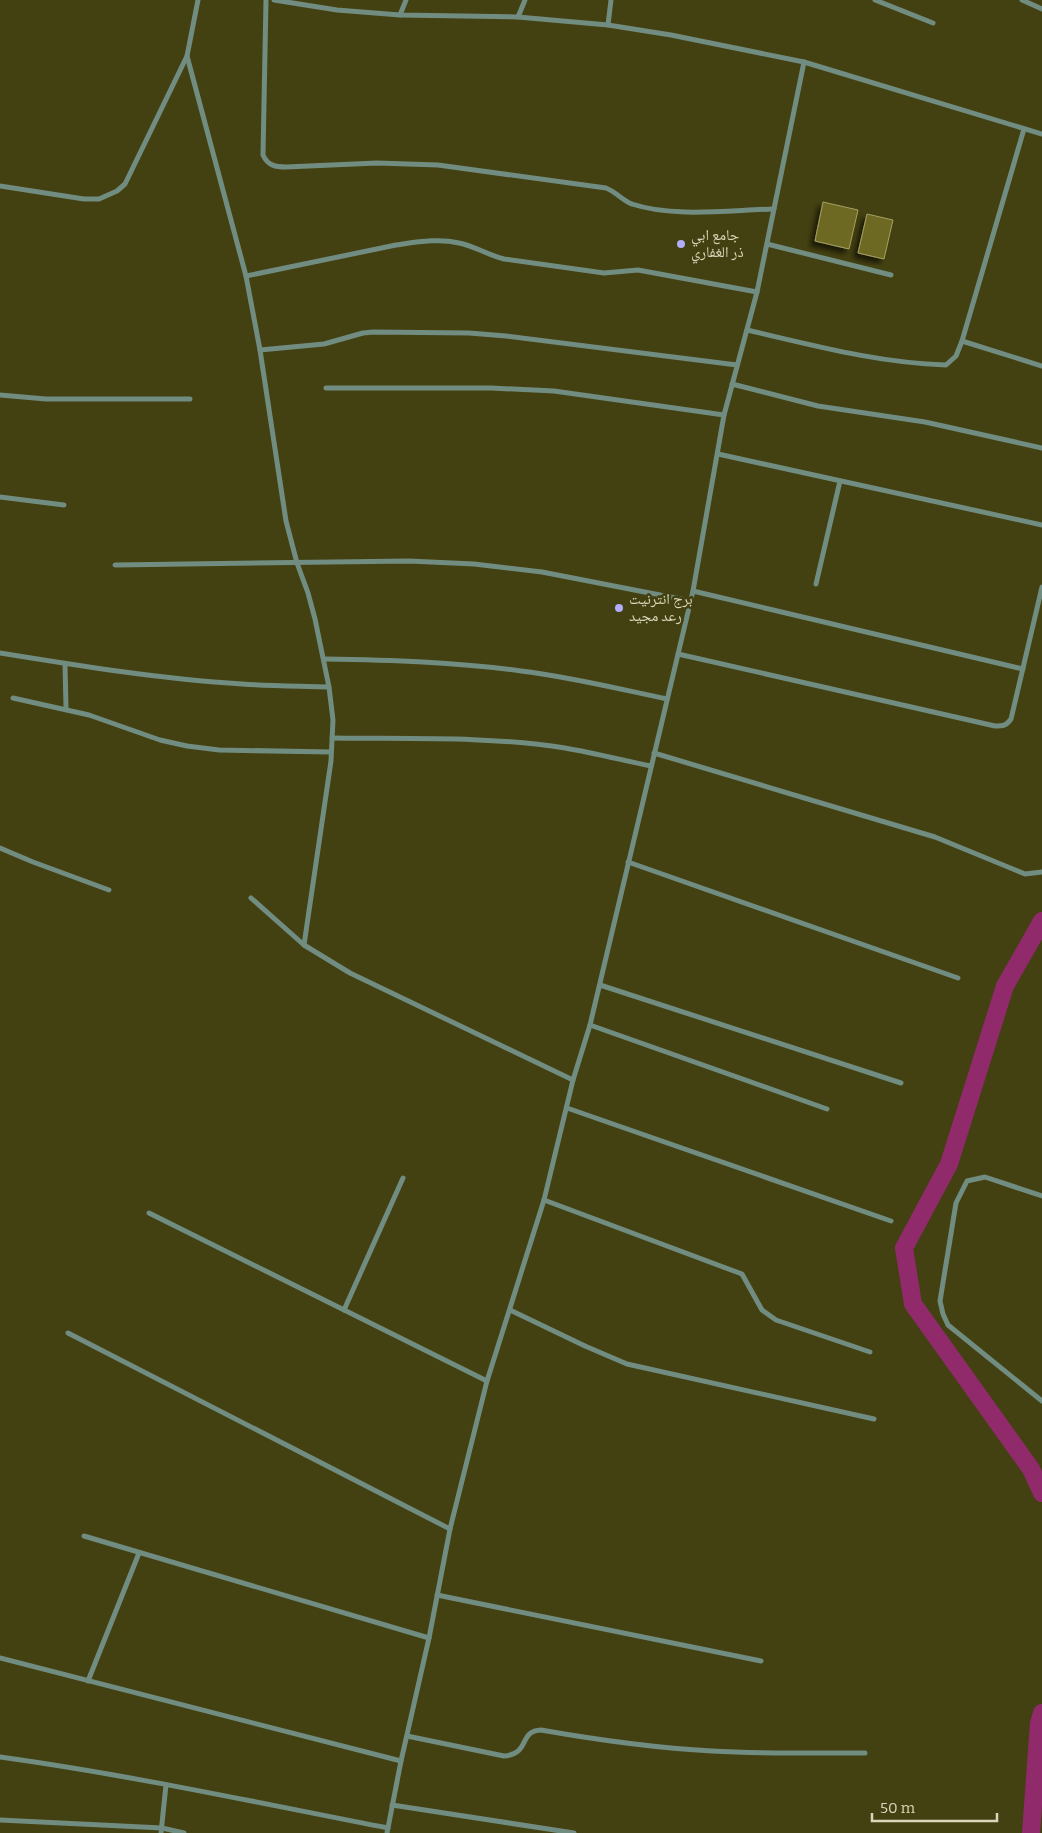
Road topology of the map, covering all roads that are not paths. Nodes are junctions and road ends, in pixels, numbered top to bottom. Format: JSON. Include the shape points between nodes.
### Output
{"nodes":[{"id":1,"x":198,"y":0,"type":"edge"},
{"id":2,"x":266,"y":0,"type":"edge"},
{"id":3,"x":277,"y":0,"type":"edge"},
{"id":4,"x":406,"y":0,"type":"edge"},
{"id":5,"x":525,"y":0,"type":"edge"},
{"id":6,"x":611,"y":0,"type":"edge"},
{"id":7,"x":875,"y":0,"type":"edge"},
{"id":8,"x":1022,"y":0,"type":"edge"},
{"id":9,"x":1042,"y":10,"type":"edge"},
{"id":10,"x":400,"y":15,"type":"junction"},
{"id":11,"x":518,"y":16,"type":"junction"},
{"id":12,"x":933,"y":24,"type":"dead end"},
{"id":13,"x":608,"y":25,"type":"junction"},
{"id":14,"x":187,"y":56,"type":"junction"},
{"id":15,"x":804,"y":62,"type":"junction"},
{"id":16,"x":1024,"y":129,"type":"junction"},
{"id":17,"x":1042,"y":134,"type":"edge"},
{"id":18,"x":0,"y":186,"type":"edge"},
{"id":19,"x":774,"y":209,"type":"junction"},
{"id":20,"x":767,"y":244,"type":"junction"},
{"id":21,"x":891,"y":275,"type":"dead end"},
{"id":22,"x":246,"y":276,"type":"junction"},
{"id":23,"x":757,"y":292,"type":"junction"},
{"id":24,"x":747,"y":330,"type":"junction"},
{"id":25,"x":962,"y":342,"type":"junction"},
{"id":26,"x":260,"y":350,"type":"junction"},
{"id":27,"x":737,"y":365,"type":"junction"},
{"id":28,"x":1042,"y":366,"type":"edge"},
{"id":29,"x":732,"y":384,"type":"junction"},
{"id":30,"x":326,"y":388,"type":"dead end"},
{"id":31,"x":0,"y":395,"type":"edge"},
{"id":32,"x":190,"y":399,"type":"dead end"},
{"id":33,"x":724,"y":415,"type":"junction"},
{"id":34,"x":1042,"y":448,"type":"edge"},
{"id":35,"x":718,"y":454,"type":"junction"},
{"id":36,"x":840,"y":481,"type":"junction"},
{"id":37,"x":0,"y":497,"type":"edge"},
{"id":38,"x":64,"y":505,"type":"dead end"},
{"id":39,"x":1042,"y":526,"type":"edge"},
{"id":40,"x":297,"y":563,"type":"junction"},
{"id":41,"x":115,"y":565,"type":"dead end"},
{"id":42,"x":816,"y":584,"type":"dead end"},
{"id":43,"x":1042,"y":587,"type":"edge"},
{"id":44,"x":693,"y":591,"type":"junction"},
{"id":45,"x":691,"y":601,"type":"junction"},
{"id":46,"x":0,"y":653,"type":"edge"},
{"id":47,"x":678,"y":654,"type":"junction"},
{"id":48,"x":324,"y":659,"type":"junction"},
{"id":49,"x":65,"y":664,"type":"junction"},
{"id":50,"x":1023,"y":669,"type":"junction"},
{"id":51,"x":329,"y":687,"type":"junction"},
{"id":52,"x":13,"y":698,"type":"dead end"},
{"id":53,"x":667,"y":699,"type":"junction"},
{"id":54,"x":66,"y":708,"type":"junction"},
{"id":55,"x":332,"y":738,"type":"junction"},
{"id":56,"x":331,"y":752,"type":"junction"},
{"id":57,"x":654,"y":753,"type":"junction"},
{"id":58,"x":651,"y":766,"type":"junction"},
{"id":59,"x":0,"y":848,"type":"edge"},
{"id":60,"x":628,"y":862,"type":"junction"},
{"id":61,"x":1042,"y":872,"type":"edge"},
{"id":62,"x":108,"y":890,"type":"dead end"},
{"id":63,"x":251,"y":898,"type":"dead end"},
{"id":64,"x":304,"y":945,"type":"junction"},
{"id":65,"x":958,"y":978,"type":"dead end"},
{"id":66,"x":600,"y":985,"type":"junction"},
{"id":67,"x":590,"y":1025,"type":"junction"},
{"id":68,"x":574,"y":1080,"type":"junction"},
{"id":69,"x":901,"y":1083,"type":"dead end"},
{"id":70,"x":566,"y":1108,"type":"junction"},
{"id":71,"x":827,"y":1109,"type":"dead end"},
{"id":72,"x":403,"y":1178,"type":"dead end"},
{"id":73,"x":1042,"y":1196,"type":"edge"},
{"id":74,"x":544,"y":1200,"type":"junction"},
{"id":75,"x":149,"y":1214,"type":"dead end"},
{"id":76,"x":891,"y":1221,"type":"dead end"},
{"id":77,"x":344,"y":1310,"type":"junction"},
{"id":78,"x":510,"y":1310,"type":"junction"},
{"id":79,"x":68,"y":1333,"type":"dead end"},
{"id":80,"x":870,"y":1352,"type":"dead end"},
{"id":81,"x":487,"y":1381,"type":"junction"},
{"id":82,"x":1042,"y":1401,"type":"edge"},
{"id":83,"x":874,"y":1419,"type":"dead end"},
{"id":84,"x":450,"y":1529,"type":"junction"},
{"id":85,"x":84,"y":1536,"type":"dead end"},
{"id":86,"x":139,"y":1552,"type":"junction"},
{"id":87,"x":438,"y":1595,"type":"junction"},
{"id":88,"x":429,"y":1638,"type":"junction"},
{"id":89,"x":0,"y":1658,"type":"edge"},
{"id":90,"x":761,"y":1661,"type":"dead end"},
{"id":91,"x":88,"y":1681,"type":"junction"},
{"id":92,"x":407,"y":1736,"type":"junction"},
{"id":93,"x":865,"y":1753,"type":"dead end"},
{"id":94,"x":0,"y":1757,"type":"edge"},
{"id":95,"x":401,"y":1761,"type":"junction"},
{"id":96,"x":166,"y":1785,"type":"junction"},
{"id":97,"x":392,"y":1805,"type":"junction"},
{"id":98,"x":0,"y":1820,"type":"edge"},
{"id":99,"x":161,"y":1831,"type":"edge"},
{"id":100,"x":387,"y":1831,"type":"edge"},
{"id":101,"x":184,"y":1833,"type":"edge"},
{"id":102,"x":574,"y":1833,"type":"edge"}],
"edges":[{"from":1,"to":14,"type":"street"},
{"from":2,"to":19,"type":"street","via":[[263,155],[273,166],[377,162],[438,165],[606,188],[629,204],[677,212]]},
{"from":3,"to":10,"type":"street","via":[[337,10]]},
{"from":4,"to":10,"type":"street"},
{"from":5,"to":11,"type":"street"},
{"from":6,"to":13,"type":"street"},
{"from":7,"to":12,"type":"street"},
{"from":8,"to":9,"type":"street"},
{"from":10,"to":11,"type":"street"},
{"from":11,"to":13,"type":"street"},
{"from":13,"to":15,"type":"street"},
{"from":14,"to":18,"type":"street","via":[[126,184],[117,191],[99,198],[84,199]]},
{"from":14,"to":22,"type":"street"},
{"from":15,"to":16,"type":"street"},
{"from":15,"to":19,"type":"street"},
{"from":16,"to":17,"type":"street"},
{"from":16,"to":25,"type":"street"},
{"from":19,"to":20,"type":"street"},
{"from":20,"to":21,"type":"street"},
{"from":20,"to":23,"type":"street"},
{"from":22,"to":23,"type":"street","via":[[421,241],[450,241],[504,260],[604,273],[638,270]]},
{"from":22,"to":26,"type":"street"},
{"from":23,"to":24,"type":"street"},
{"from":24,"to":25,"type":"street","via":[[917,364],[946,365],[956,356]]},
{"from":24,"to":27,"type":"street"},
{"from":25,"to":28,"type":"street"},
{"from":26,"to":27,"type":"street","via":[[324,344],[373,332],[469,333]]},
{"from":26,"to":40,"type":"street","via":[[286,521]]},
{"from":27,"to":29,"type":"street"},
{"from":29,"to":33,"type":"street"},
{"from":29,"to":34,"type":"street","via":[[818,406],[925,422]]},
{"from":30,"to":33,"type":"street","via":[[554,391]]},
{"from":31,"to":32,"type":"street","via":[[46,399]]},
{"from":33,"to":35,"type":"street"},
{"from":35,"to":36,"type":"street"},
{"from":35,"to":44,"type":"street"},
{"from":36,"to":39,"type":"street"},
{"from":36,"to":42,"type":"street"},
{"from":37,"to":38,"type":"street"},
{"from":40,"to":41,"type":"street"},
{"from":40,"to":45,"type":"street","via":[[409,561],[474,564],[542,572]]},
{"from":40,"to":48,"type":"street"},
{"from":43,"to":50,"type":"street"},
{"from":44,"to":45,"type":"street"},
{"from":44,"to":50,"type":"street"},
{"from":45,"to":47,"type":"street"},
{"from":46,"to":49,"type":"street"},
{"from":47,"to":50,"type":"street","via":[[995,726],[1008,724],[1011,719]]},
{"from":47,"to":53,"type":"street"},
{"from":48,"to":51,"type":"street"},
{"from":48,"to":53,"type":"street","via":[[413,661],[521,670]]},
{"from":49,"to":51,"type":"street","via":[[242,684]]},
{"from":49,"to":54,"type":"street"},
{"from":51,"to":55,"type":"street"},
{"from":52,"to":54,"type":"street"},
{"from":53,"to":57,"type":"street"},
{"from":54,"to":56,"type":"street","via":[[187,746],[219,750]]},
{"from":55,"to":56,"type":"street"},
{"from":55,"to":58,"type":"street","via":[[516,743],[565,748]]},
{"from":56,"to":64,"type":"street"},
{"from":57,"to":58,"type":"street"},
{"from":57,"to":61,"type":"street","via":[[935,837],[1025,874]]},
{"from":58,"to":60,"type":"street"},
{"from":59,"to":62,"type":"street"},
{"from":60,"to":65,"type":"street"},
{"from":60,"to":66,"type":"street"},
{"from":63,"to":64,"type":"street"},
{"from":64,"to":68,"type":"street","via":[[350,973]]},
{"from":66,"to":67,"type":"street"},
{"from":66,"to":69,"type":"street"},
{"from":67,"to":68,"type":"street"},
{"from":67,"to":71,"type":"street"},
{"from":68,"to":70,"type":"street"},
{"from":70,"to":74,"type":"street"},
{"from":70,"to":76,"type":"street"},
{"from":72,"to":77,"type":"street"},
{"from":73,"to":82,"type":"street","via":[[985,1177],[967,1181],[956,1203],[940,1301],[948,1325]]},
{"from":74,"to":78,"type":"street"},
{"from":74,"to":80,"type":"street","via":[[742,1274],[762,1310],[776,1320]]},
{"from":75,"to":77,"type":"street"},
{"from":77,"to":81,"type":"street"},
{"from":78,"to":81,"type":"street"},
{"from":78,"to":83,"type":"street","via":[[627,1364]]},
{"from":79,"to":84,"type":"street"},
{"from":81,"to":84,"type":"street"},
{"from":84,"to":87,"type":"street"},
{"from":85,"to":86,"type":"street"},
{"from":86,"to":88,"type":"street"},
{"from":86,"to":91,"type":"street"},
{"from":87,"to":88,"type":"street"},
{"from":87,"to":90,"type":"street"},
{"from":88,"to":92,"type":"street"},
{"from":89,"to":91,"type":"street"},
{"from":91,"to":95,"type":"street"},
{"from":92,"to":93,"type":"street","via":[[504,1756],[519,1752],[534,1730],[702,1751]]},
{"from":92,"to":95,"type":"street"},
{"from":94,"to":96,"type":"street"},
{"from":95,"to":97,"type":"street"},
{"from":96,"to":99,"type":"street"},
{"from":96,"to":100,"type":"street"},
{"from":97,"to":100,"type":"street"},
{"from":97,"to":102,"type":"street"},
{"from":98,"to":99,"type":"street"},
{"from":99,"to":101,"type":"street"}]}
